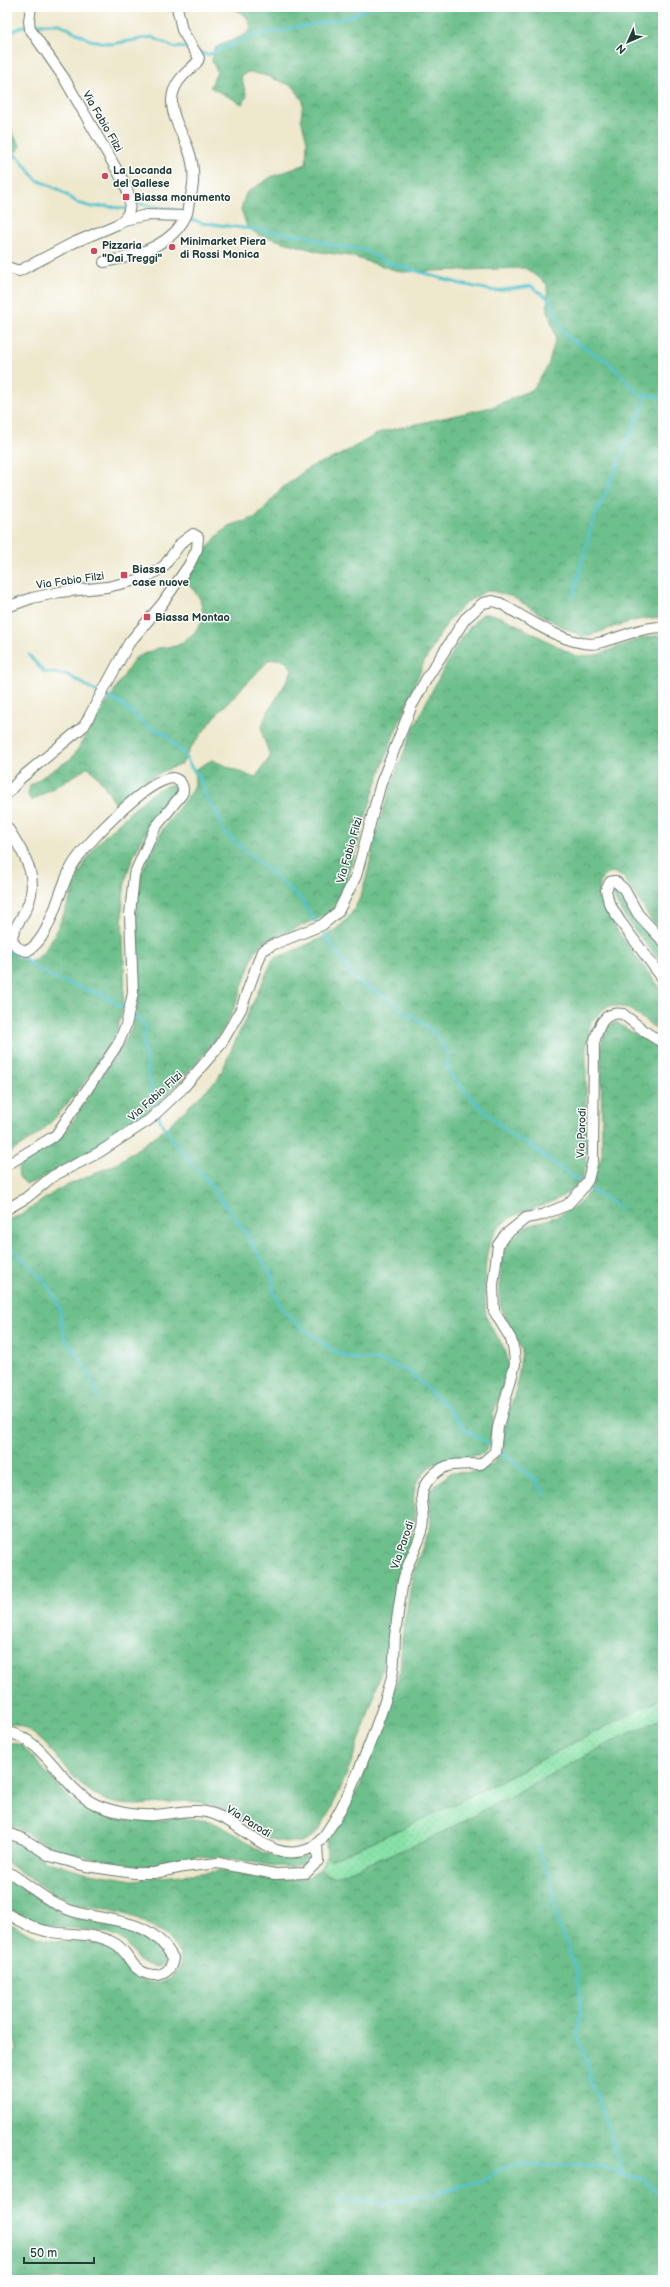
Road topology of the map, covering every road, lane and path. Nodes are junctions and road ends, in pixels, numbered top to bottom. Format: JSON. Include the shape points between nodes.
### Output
{"nodes":[{"id":1,"x":31,"y":7,"type":"edge"},
{"id":2,"x":177,"y":9,"type":"edge"},
{"id":3,"x":186,"y":216,"type":"junction"},
{"id":4,"x":124,"y":220,"type":"junction"},
{"id":5,"x":104,"y":262,"type":"dead end"},
{"id":6,"x":7,"y":267,"type":"edge"},
{"id":7,"x":7,"y":607,"type":"edge"},
{"id":8,"x":663,"y":628,"type":"edge"},
{"id":9,"x":7,"y":794,"type":"edge"},
{"id":10,"x":7,"y":827,"type":"edge"},
{"id":11,"x":663,"y":941,"type":"edge"},
{"id":12,"x":663,"y":979,"type":"edge"},
{"id":13,"x":663,"y":1043,"type":"edge"},
{"id":14,"x":7,"y":1165,"type":"edge"},
{"id":15,"x":7,"y":1209,"type":"edge"},
{"id":16,"x":7,"y":1732,"type":"edge"},
{"id":17,"x":7,"y":1833,"type":"edge"},
{"id":18,"x":317,"y":1844,"type":"junction"},
{"id":19,"x":7,"y":1871,"type":"edge"},
{"id":20,"x":7,"y":1914,"type":"edge"}],
"edges":[{"from":1,"to":4,"type":"street","name":"Via Fabio Filzi","via":[[29,21],[32,32],[64,78],[125,184],[130,196],[130,206]]},
{"from":2,"to":3,"type":"street","via":[[182,30],[199,58],[177,83],[172,100],[176,120],[190,153],[194,181]]},
{"from":3,"to":4,"type":"street","via":[[146,215]]},
{"from":3,"to":5,"type":"street","via":[[163,242],[126,258]]},
{"from":4,"to":6,"type":"street","via":[[19,271]]},
{"from":7,"to":9,"type":"street","name":"Via Fabio Filzi","via":[[60,592],[107,587],[146,578],[164,566],[187,537],[192,534],[198,537],[197,549],[189,565],[162,604],[129,643],[84,726],[21,778]]},
{"from":8,"to":15,"type":"street","name":"Via Fabio Filzi","via":[[645,628],[603,642],[585,645],[568,641],[500,603],[488,602],[474,609],[456,629],[412,705],[381,783],[356,876],[338,912],[322,925],[262,951],[241,1009],[221,1044],[184,1088],[149,1120],[105,1149],[53,1176],[26,1198]]},
{"from":10,"to":14,"type":"street","via":[[30,869],[32,892],[12,936],[15,945],[27,951],[42,936],[60,890],[81,853],[129,804],[154,784],[176,778],[183,788],[182,794],[155,828],[134,875],[130,914],[132,992],[126,1025],[118,1044],[56,1135]]},
{"from":11,"to":12,"type":"street","via":[[638,914],[620,884],[610,882],[606,890],[609,903]]},
{"from":13,"to":18,"type":"street","name":"Via Parodi","via":[[647,1034],[623,1014],[612,1014],[603,1020],[594,1043],[593,1160],[588,1180],[579,1194],[567,1205],[526,1218],[505,1235],[498,1245],[493,1285],[494,1311],[511,1339],[515,1364],[498,1427],[495,1452],[481,1464],[457,1463],[446,1466],[434,1474],[426,1484],[422,1493],[423,1527],[407,1564],[403,1584],[392,1676],[357,1777],[323,1838]]},
{"from":16,"to":18,"type":"street","name":"Via Parodi","via":[[19,1735],[32,1743],[79,1794],[96,1805],[138,1814],[189,1811],[213,1814],[235,1824],[256,1841],[274,1850],[302,1851]]},
{"from":17,"to":18,"type":"street","via":[[24,1839],[50,1856],[86,1866],[134,1873],[154,1873],[218,1863],[275,1874],[306,1873],[318,1861]]},
{"from":19,"to":20,"type":"street","via":[[48,1899],[72,1911],[136,1925],[165,1946],[173,1958],[173,1964],[167,1972],[160,1975],[149,1974],[136,1969],[116,1944],[102,1938],[35,1928]]}]}
